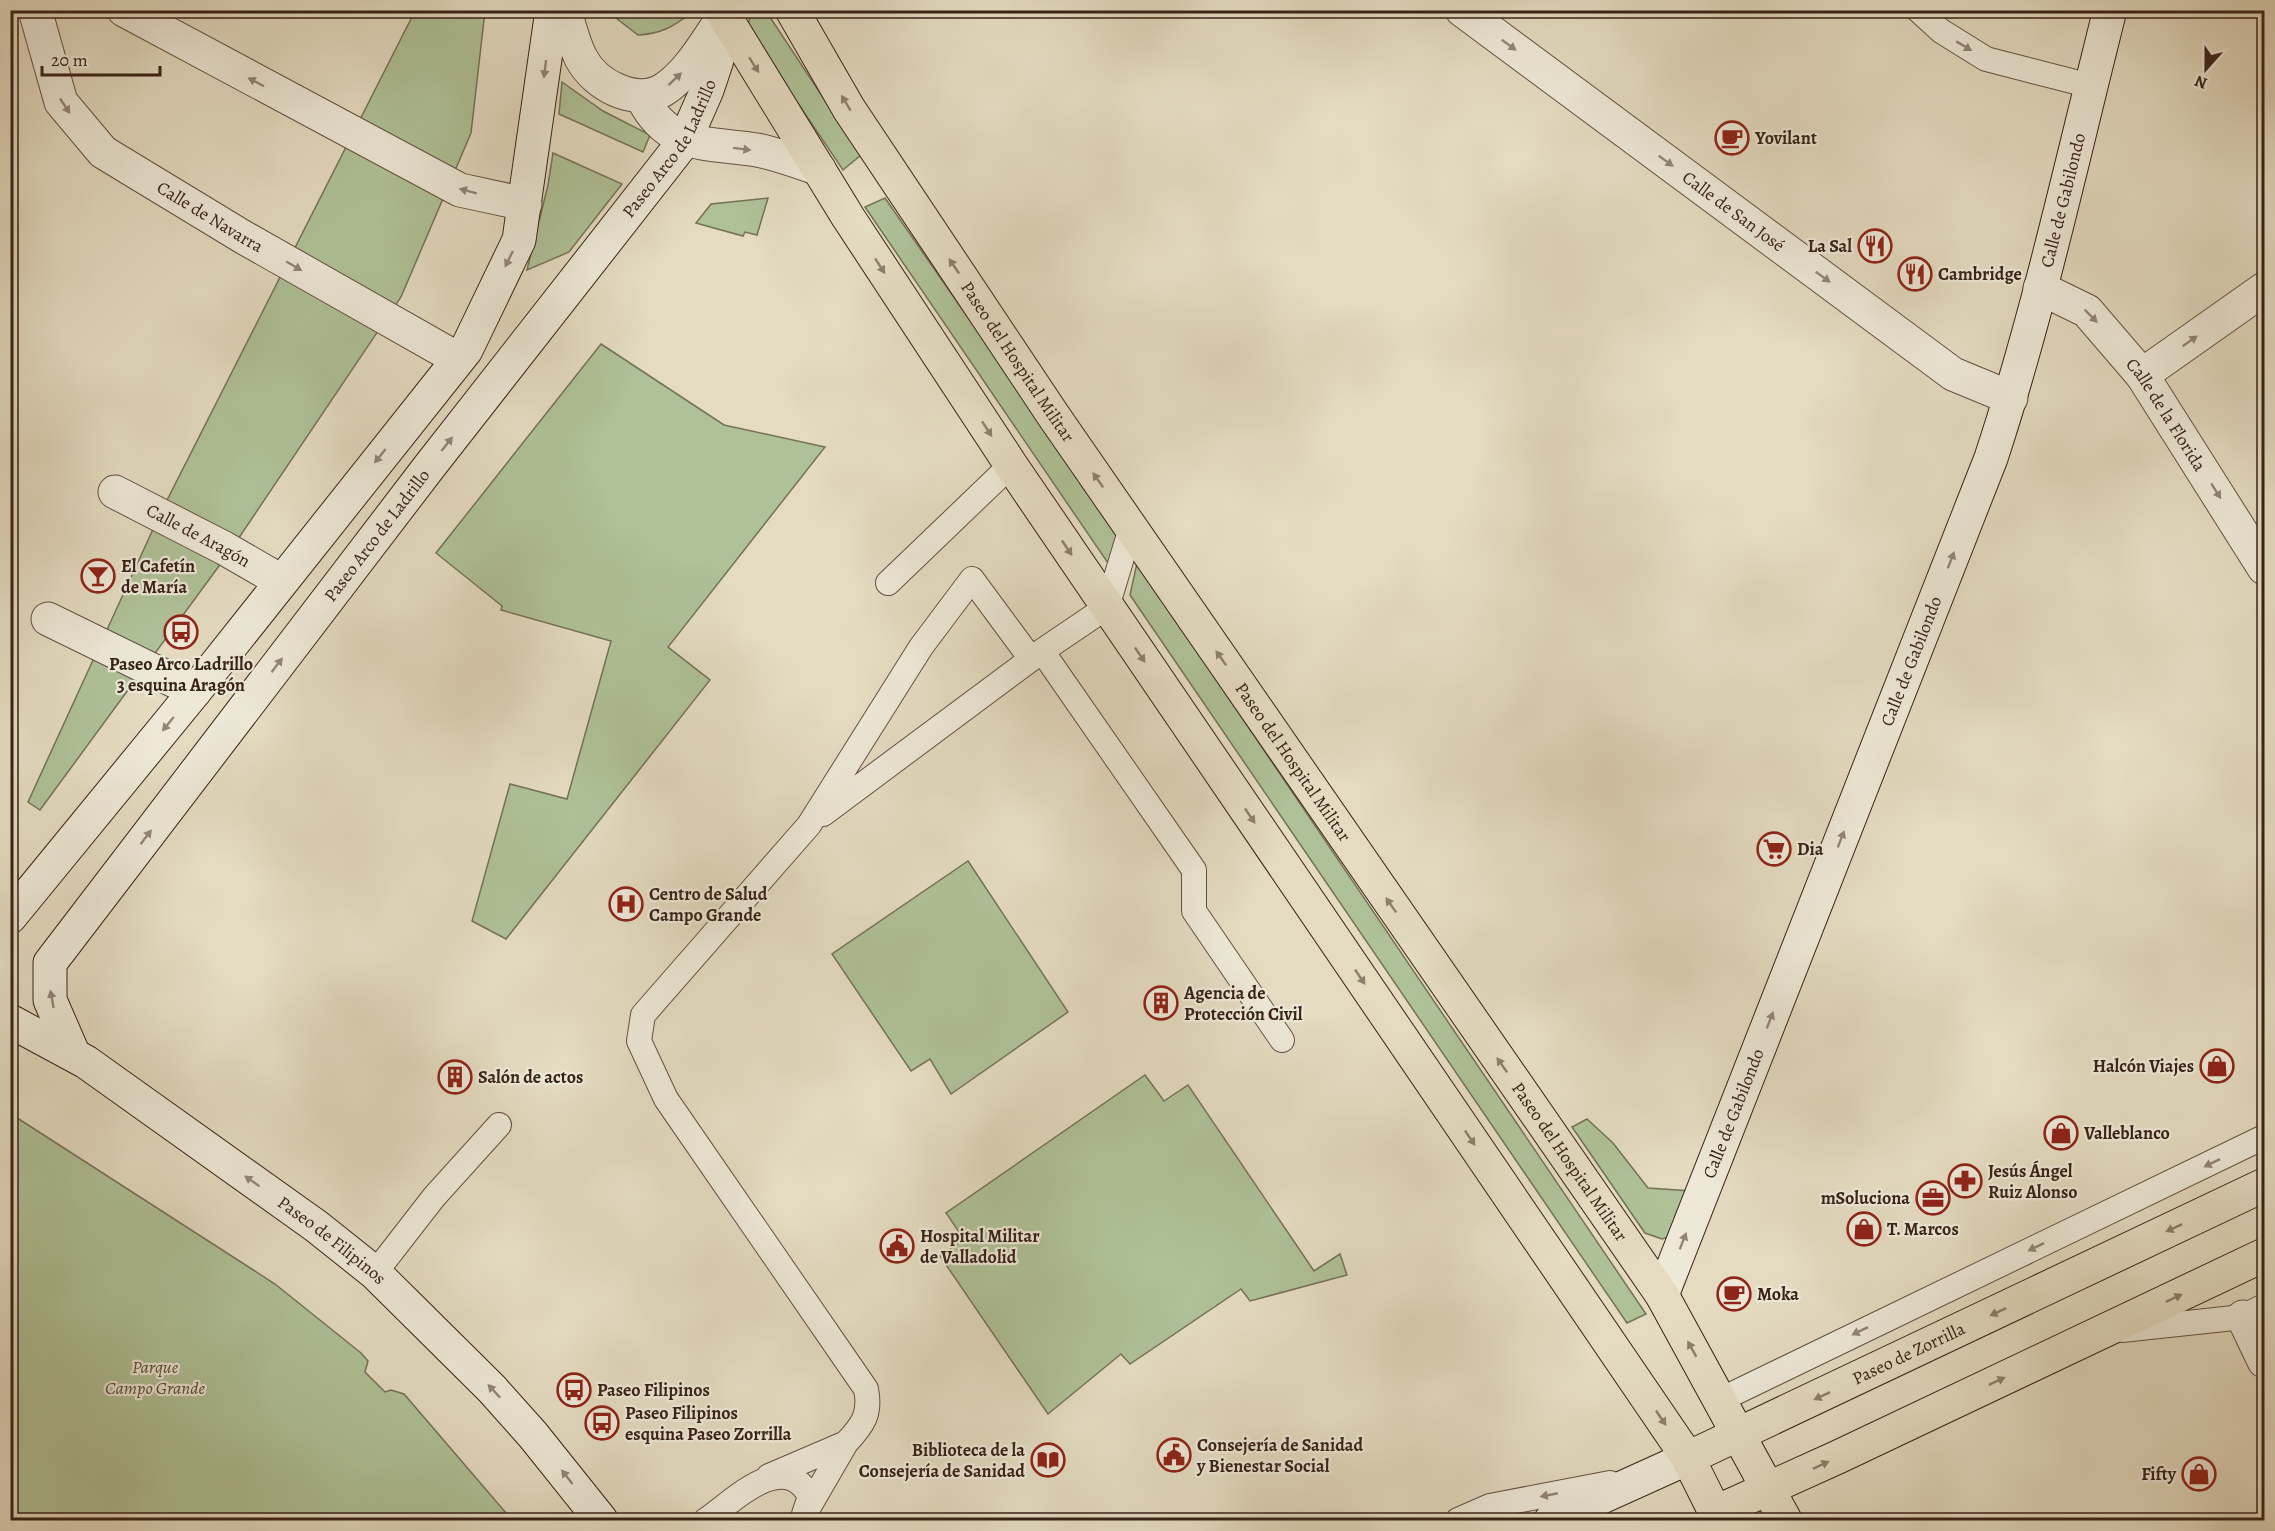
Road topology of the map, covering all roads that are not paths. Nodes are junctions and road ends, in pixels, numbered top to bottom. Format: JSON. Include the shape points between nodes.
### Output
{"nodes":[{"id":1,"x":35,"y":10,"type":"edge"},
{"id":2,"x":124,"y":10,"type":"edge"},
{"id":3,"x":552,"y":10,"type":"edge"},
{"id":4,"x":565,"y":10,"type":"edge"},
{"id":5,"x":792,"y":10,"type":"edge"},
{"id":6,"x":1462,"y":10,"type":"edge"},
{"id":7,"x":1918,"y":10,"type":"edge"},
{"id":8,"x":2110,"y":10,"type":"edge"},
{"id":9,"x":723,"y":12,"type":"edge"},
{"id":10,"x":2091,"y":86,"type":"junction"},
{"id":11,"x":642,"y":97,"type":"junction"},
{"id":12,"x":684,"y":140,"type":"junction"},
{"id":13,"x":819,"y":169,"type":"junction"},
{"id":14,"x":525,"y":204,"type":"junction"},
{"id":15,"x":2040,"y":288,"type":"junction"},
{"id":16,"x":2265,"y":289,"type":"edge"},
{"id":17,"x":458,"y":360,"type":"junction"},
{"id":18,"x":2142,"y":375,"type":"junction"},
{"id":19,"x":2011,"y":398,"type":"junction"},
{"id":20,"x":1011,"y":465,"type":"junction"},
{"id":21,"x":115,"y":492,"type":"dead end"},
{"id":22,"x":1131,"y":528,"type":"junction"},
{"id":23,"x":2265,"y":568,"type":"edge"},
{"id":24,"x":281,"y":580,"type":"junction"},
{"id":25,"x":888,"y":583,"type":"dead end"},
{"id":26,"x":1107,"y":607,"type":"junction"},
{"id":27,"x":48,"y":619,"type":"dead end"},
{"id":28,"x":1036,"y":655,"type":"junction"},
{"id":29,"x":195,"y":691,"type":"junction"},
{"id":30,"x":809,"y":825,"type":"junction"},
{"id":31,"x":10,"y":917,"type":"edge"},
{"id":32,"x":10,"y":1021,"type":"edge"},
{"id":33,"x":1282,"y":1040,"type":"dead end"},
{"id":34,"x":73,"y":1053,"type":"junction"},
{"id":35,"x":499,"y":1125,"type":"dead end"},
{"id":36,"x":2265,"y":1137,"type":"edge"},
{"id":37,"x":2265,"y":1185,"type":"edge"},
{"id":38,"x":2265,"y":1254,"type":"edge"},
{"id":39,"x":375,"y":1274,"type":"junction"},
{"id":40,"x":1662,"y":1296,"type":"junction"},
{"id":41,"x":2254,"y":1311,"type":"edge"},
{"id":42,"x":2099,"y":1333,"type":"junction"},
{"id":43,"x":2265,"y":1361,"type":"edge"},
{"id":44,"x":1720,"y":1400,"type":"junction"},
{"id":45,"x":1740,"y":1435,"type":"junction"},
{"id":46,"x":846,"y":1443,"type":"junction"},
{"id":47,"x":1688,"y":1458,"type":"junction"},
{"id":48,"x":770,"y":1476,"type":"junction"},
{"id":49,"x":1648,"y":1476,"type":"junction"},
{"id":50,"x":1768,"y":1490,"type":"junction"},
{"id":51,"x":802,"y":1516,"type":"edge"},
{"id":52,"x":1710,"y":1518,"type":"edge"},
{"id":53,"x":601,"y":1521,"type":"edge"},
{"id":54,"x":706,"y":1521,"type":"edge"},
{"id":55,"x":1458,"y":1521,"type":"edge"},
{"id":56,"x":1551,"y":1521,"type":"edge"},
{"id":57,"x":1785,"y":1521,"type":"edge"}],
"edges":[{"from":1,"to":17,"type":"street","name":"Calle de Navarra","one_way":true,"via":[[61,102],[103,152]]},
{"from":14,"to":2,"type":"street","one_way":true,"via":[[460,190]]},
{"from":3,"to":14,"type":"street","one_way":true},
{"from":4,"to":11,"type":"street","via":[[582,60],[609,86]]},
{"from":22,"to":5,"type":"main road","name":"Paseo del Hospital Militar","one_way":true,"via":[[849,109]]},
{"from":6,"to":19,"type":"street","name":"Calle de San José","one_way":true,"via":[[1953,374]]},
{"from":7,"to":10,"type":"lane","one_way":true,"via":[[1941,31],[1986,59]]},
{"from":8,"to":10,"type":"street","name":"Calle de Gabilondo"},
{"from":11,"to":9,"type":"street","name":"Paseo Arco de Ladrillo","one_way":true,"via":[[663,90],[679,76]]},
{"from":9,"to":12,"type":"street","name":"Paseo Arco de Ladrillo","via":[[717,60]]},
{"from":9,"to":13,"type":"main road","one_way":true},
{"from":10,"to":15,"type":"street","name":"Calle de Gabilondo"},
{"from":11,"to":12,"type":"street","via":[[648,109]]},
{"from":12,"to":13,"type":"street","one_way":true,"via":[[757,150]]},
{"from":34,"to":12,"type":"street","name":"Paseo Arco de Ladrillo","one_way":true,"via":[[50,1000],[50,963]]},
{"from":13,"to":20,"type":"main road","one_way":true},
{"from":14,"to":17,"type":"street","one_way":true,"via":[[519,240]]},
{"from":15,"to":18,"type":"street","name":"Calle de la Florida","one_way":true,"via":[[2087,311]]},
{"from":15,"to":19,"type":"street","name":"Calle de Gabilondo"},
{"from":18,"to":16,"type":"street","one_way":true},
{"from":17,"to":24,"type":"street","one_way":true},
{"from":18,"to":23,"type":"street","name":"Calle de la Florida","one_way":true},
{"from":40,"to":19,"type":"street","name":"Calle de Gabilondo","one_way":true,"via":[[1991,458]]},
{"from":20,"to":25,"type":"lane"},
{"from":20,"to":26,"type":"main road","one_way":true},
{"from":21,"to":24,"type":"street","name":"Calle de Aragón"},
{"from":22,"to":26,"type":"lane"},
{"from":40,"to":22,"type":"main road","name":"Paseo del Hospital Militar","one_way":true},
{"from":24,"to":29,"type":"street"},
{"from":26,"to":28,"type":"lane"},
{"from":26,"to":47,"type":"main road","one_way":true},
{"from":27,"to":29,"type":"street"},
{"from":28,"to":30,"type":"lane"},
{"from":28,"to":30,"type":"lane","via":[[972,579],[921,647]]},
{"from":28,"to":33,"type":"lane","via":[[1194,870],[1194,911]]},
{"from":29,"to":31,"type":"street","one_way":true},
{"from":30,"to":46,"type":"lane","via":[[643,1015],[639,1041],[666,1099],[866,1389],[869,1405],[860,1427]]},
{"from":32,"to":34,"type":"street","name":"Paseo de Filipinos"},
{"from":39,"to":34,"type":"street","name":"Paseo de Filipinos","one_way":true,"via":[[316,1226]]},
{"from":35,"to":39,"type":"lane","via":[[434,1197]]},
{"from":36,"to":44,"type":"lane","one_way":true},
{"from":37,"to":45,"type":"main road","name":"Paseo de Zorrilla","one_way":true},
{"from":42,"to":38,"type":"main road","one_way":true},
{"from":53,"to":39,"type":"street","name":"Paseo de Filipinos","one_way":true,"via":[[492,1389]]},
{"from":44,"to":40,"type":"main road","name":"Paseo del Hospital Militar","one_way":true},
{"from":41,"to":42,"type":"lane"},
{"from":41,"to":43,"type":"street"},
{"from":50,"to":42,"type":"main road","one_way":true},
{"from":44,"to":45,"type":"main road","name":"Paseo del Hospital Militar"},
{"from":45,"to":47,"type":"main road","name":"Paseo de Zorrilla"},
{"from":45,"to":50,"type":"main road","name":"Paseo del Hospital Militar"},
{"from":46,"to":48,"type":"lane"},
{"from":46,"to":51,"type":"lane"},
{"from":47,"to":49,"type":"street","name":"Paseo de Zorrilla"},
{"from":47,"to":52,"type":"main road"},
{"from":48,"to":51,"type":"lane","via":[[792,1478],[803,1485],[810,1496]]},
{"from":48,"to":54,"type":"lane"},
{"from":49,"to":55,"type":"lane","one_way":true,"via":[[1490,1506]]},
{"from":49,"to":56,"type":"street","name":"Paseo de Zorrilla"},
{"from":50,"to":52,"type":"main road"},
{"from":50,"to":57,"type":"main road","name":"Paseo del Hospital Militar"}]}
